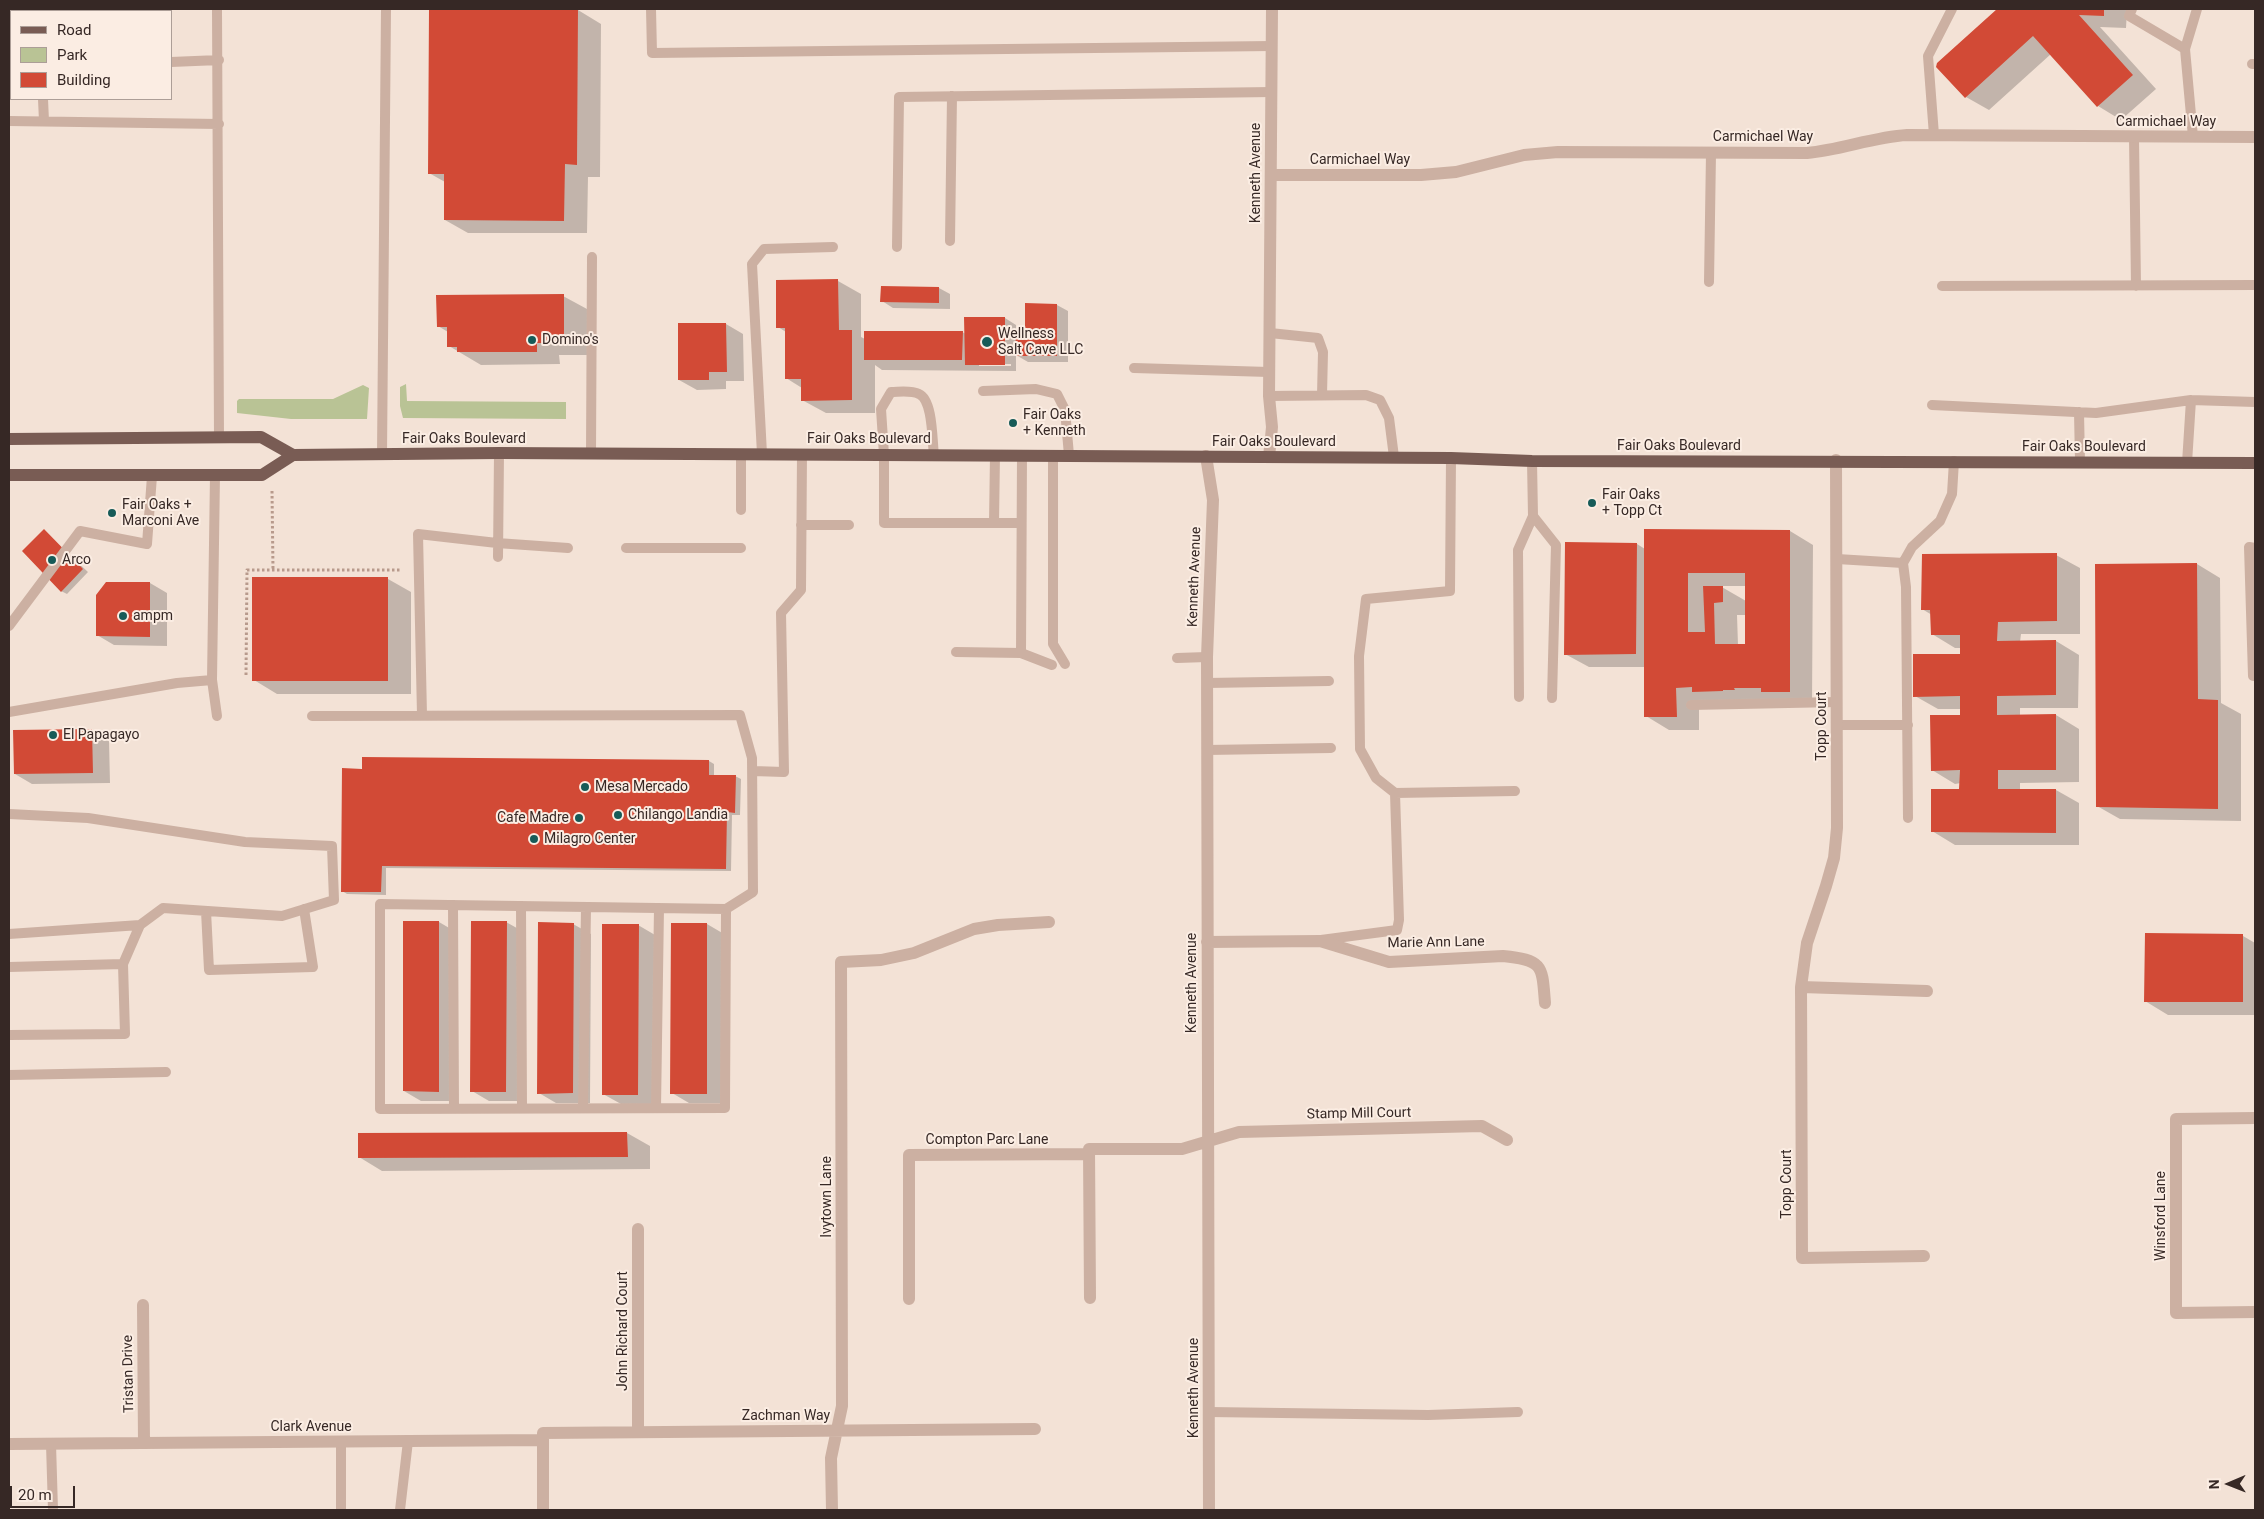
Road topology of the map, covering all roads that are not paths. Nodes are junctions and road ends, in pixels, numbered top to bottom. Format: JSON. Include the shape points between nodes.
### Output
{"nodes":[{"id":1,"x":217,"y":9,"type":"edge"},
{"id":2,"x":386,"y":9,"type":"edge"},
{"id":3,"x":651,"y":9,"type":"edge"},
{"id":4,"x":1272,"y":9,"type":"edge"},
{"id":5,"x":1952,"y":9,"type":"edge"},
{"id":6,"x":2132,"y":9,"type":"edge"},
{"id":7,"x":2197,"y":9,"type":"edge"},
{"id":8,"x":1272,"y":46,"type":"junction"},
{"id":9,"x":2185,"y":49,"type":"junction"},
{"id":10,"x":218,"y":60,"type":"junction"},
{"id":11,"x":172,"y":62,"type":"edge"},
{"id":12,"x":1272,"y":92,"type":"junction"},
{"id":13,"x":952,"y":96,"type":"junction"},
{"id":14,"x":43,"y":100,"type":"edge"},
{"id":15,"x":9,"y":120,"type":"edge"},
{"id":16,"x":44,"y":121,"type":"junction"},
{"id":17,"x":219,"y":124,"type":"junction"},
{"id":18,"x":1934,"y":135,"type":"junction"},
{"id":19,"x":2134,"y":136,"type":"junction"},
{"id":20,"x":2194,"y":137,"type":"junction"},
{"id":21,"x":2255,"y":137,"type":"edge"},
{"id":22,"x":1711,"y":153,"type":"junction"},
{"id":23,"x":1271,"y":175,"type":"junction"},
{"id":24,"x":950,"y":242,"type":"dead end"},
{"id":25,"x":833,"y":247,"type":"dead end"},
{"id":26,"x":897,"y":247,"type":"dead end"},
{"id":27,"x":592,"y":257,"type":"dead end"},
{"id":28,"x":1709,"y":282,"type":"dead end"},
{"id":29,"x":2255,"y":285,"type":"edge"},
{"id":30,"x":1942,"y":286,"type":"dead end"},
{"id":31,"x":2136,"y":286,"type":"junction"},
{"id":32,"x":1270,"y":333,"type":"junction"},
{"id":33,"x":1134,"y":368,"type":"dead end"},
{"id":34,"x":1269,"y":372,"type":"junction"},
{"id":35,"x":983,"y":391,"type":"dead end"},
{"id":36,"x":1322,"y":395,"type":"junction"},
{"id":37,"x":1269,"y":396,"type":"junction"},
{"id":38,"x":2190,"y":400,"type":"junction"},
{"id":39,"x":2255,"y":402,"type":"edge"},
{"id":40,"x":1932,"y":405,"type":"dead end"},
{"id":41,"x":2079,"y":412,"type":"junction"},
{"id":42,"x":219,"y":438,"type":"junction"},
{"id":43,"x":9,"y":439,"type":"edge"},
{"id":44,"x":499,"y":453,"type":"junction"},
{"id":45,"x":591,"y":453,"type":"junction"},
{"id":46,"x":382,"y":454,"type":"junction"},
{"id":47,"x":741,"y":454,"type":"junction"},
{"id":48,"x":762,"y":454,"type":"junction"},
{"id":49,"x":802,"y":454,"type":"junction"},
{"id":50,"x":294,"y":455,"type":"junction"},
{"id":51,"x":884,"y":455,"type":"junction"},
{"id":52,"x":934,"y":455,"type":"junction"},
{"id":53,"x":996,"y":455,"type":"junction"},
{"id":54,"x":1022,"y":455,"type":"junction"},
{"id":55,"x":1069,"y":455,"type":"junction"},
{"id":56,"x":1053,"y":456,"type":"junction"},
{"id":57,"x":1206,"y":456,"type":"junction"},
{"id":58,"x":1269,"y":457,"type":"junction"},
{"id":59,"x":1394,"y":457,"type":"junction"},
{"id":60,"x":1450,"y":458,"type":"junction"},
{"id":61,"x":1836,"y":460,"type":"junction"},
{"id":62,"x":1532,"y":461,"type":"junction"},
{"id":63,"x":1954,"y":461,"type":"junction"},
{"id":64,"x":2080,"y":462,"type":"junction"},
{"id":65,"x":2187,"y":462,"type":"junction"},
{"id":66,"x":2255,"y":463,"type":"edge"},
{"id":67,"x":9,"y":475,"type":"edge"},
{"id":68,"x":215,"y":475,"type":"junction"},
{"id":69,"x":152,"y":476,"type":"junction"},
{"id":70,"x":741,"y":510,"type":"dead end"},
{"id":71,"x":1533,"y":516,"type":"junction"},
{"id":72,"x":994,"y":523,"type":"junction"},
{"id":73,"x":1021,"y":523,"type":"junction"},
{"id":74,"x":801,"y":525,"type":"junction"},
{"id":75,"x":849,"y":525,"type":"dead end"},
{"id":76,"x":497,"y":543,"type":"junction"},
{"id":77,"x":568,"y":548,"type":"dead end"},
{"id":78,"x":626,"y":548,"type":"dead end"},
{"id":79,"x":741,"y":548,"type":"dead end"},
{"id":80,"x":2255,"y":548,"type":"edge"},
{"id":81,"x":498,"y":557,"type":"dead end"},
{"id":82,"x":1837,"y":558,"type":"junction"},
{"id":83,"x":1903,"y":563,"type":"junction"},
{"id":84,"x":9,"y":626,"type":"edge"},
{"id":85,"x":956,"y":652,"type":"dead end"},
{"id":86,"x":1021,"y":652,"type":"junction"},
{"id":87,"x":1207,"y":657,"type":"junction"},
{"id":88,"x":1177,"y":658,"type":"dead end"},
{"id":89,"x":1065,"y":664,"type":"dead end"},
{"id":90,"x":1052,"y":665,"type":"dead end"},
{"id":91,"x":2255,"y":676,"type":"edge"},
{"id":92,"x":212,"y":680,"type":"junction"},
{"id":93,"x":1329,"y":681,"type":"dead end"},
{"id":94,"x":1207,"y":683,"type":"junction"},
{"id":95,"x":1519,"y":697,"type":"dead end"},
{"id":96,"x":1552,"y":698,"type":"dead end"},
{"id":97,"x":1837,"y":702,"type":"junction"},
{"id":98,"x":1691,"y":706,"type":"dead end"},
{"id":99,"x":9,"y":712,"type":"edge"},
{"id":100,"x":422,"y":715,"type":"junction"},
{"id":101,"x":218,"y":716,"type":"dead end"},
{"id":102,"x":312,"y":716,"type":"dead end"},
{"id":103,"x":1837,"y":725,"type":"junction"},
{"id":104,"x":1908,"y":725,"type":"junction"},
{"id":105,"x":1331,"y":748,"type":"dead end"},
{"id":106,"x":1207,"y":750,"type":"junction"},
{"id":107,"x":752,"y":771,"type":"junction"},
{"id":108,"x":1515,"y":791,"type":"dead end"},
{"id":109,"x":1395,"y":793,"type":"junction"},
{"id":110,"x":9,"y":814,"type":"edge"},
{"id":111,"x":1908,"y":818,"type":"dead end"},
{"id":112,"x":454,"y":905,"type":"junction"},
{"id":113,"x":521,"y":906,"type":"junction"},
{"id":114,"x":586,"y":907,"type":"junction"},
{"id":115,"x":659,"y":908,"type":"junction"},
{"id":116,"x":304,"y":909,"type":"junction"},
{"id":117,"x":726,"y":909,"type":"junction"},
{"id":118,"x":206,"y":911,"type":"junction"},
{"id":119,"x":1050,"y":922,"type":"dead end"},
{"id":120,"x":140,"y":925,"type":"junction"},
{"id":121,"x":9,"y":934,"type":"edge"},
{"id":122,"x":1320,"y":940,"type":"junction"},
{"id":123,"x":1207,"y":942,"type":"junction"},
{"id":124,"x":123,"y":964,"type":"junction"},
{"id":125,"x":9,"y":967,"type":"edge"},
{"id":126,"x":1801,"y":987,"type":"junction"},
{"id":127,"x":1927,"y":992,"type":"dead end"},
{"id":128,"x":1545,"y":1004,"type":"dead end"},
{"id":129,"x":9,"y":1035,"type":"edge"},
{"id":130,"x":166,"y":1072,"type":"dead end"},
{"id":131,"x":9,"y":1075,"type":"edge"},
{"id":132,"x":522,"y":1108,"type":"junction"},
{"id":133,"x":583,"y":1108,"type":"junction"},
{"id":134,"x":656,"y":1108,"type":"junction"},
{"id":135,"x":454,"y":1109,"type":"junction"},
{"id":136,"x":2255,"y":1118,"type":"edge"},
{"id":137,"x":1507,"y":1140,"type":"dead end"},
{"id":138,"x":1208,"y":1141,"type":"junction"},
{"id":139,"x":1089,"y":1154,"type":"junction"},
{"id":140,"x":638,"y":1229,"type":"dead end"},
{"id":141,"x":1924,"y":1256,"type":"dead end"},
{"id":142,"x":1090,"y":1298,"type":"dead end"},
{"id":143,"x":909,"y":1299,"type":"dead end"},
{"id":144,"x":143,"y":1305,"type":"dead end"},
{"id":145,"x":2255,"y":1312,"type":"edge"},
{"id":146,"x":1209,"y":1412,"type":"junction"},
{"id":147,"x":1518,"y":1412,"type":"dead end"},
{"id":148,"x":1035,"y":1429,"type":"dead end"},
{"id":149,"x":837,"y":1431,"type":"junction"},
{"id":150,"x":638,"y":1432,"type":"junction"},
{"id":151,"x":543,"y":1440,"type":"junction"},
{"id":152,"x":408,"y":1441,"type":"junction"},
{"id":153,"x":341,"y":1442,"type":"junction"},
{"id":154,"x":144,"y":1443,"type":"junction"},
{"id":155,"x":9,"y":1444,"type":"edge"},
{"id":156,"x":51,"y":1444,"type":"junction"},
{"id":157,"x":53,"y":1510,"type":"edge"},
{"id":158,"x":341,"y":1510,"type":"edge"},
{"id":159,"x":400,"y":1510,"type":"edge"},
{"id":160,"x":543,"y":1510,"type":"edge"},
{"id":161,"x":832,"y":1510,"type":"edge"},
{"id":162,"x":1209,"y":1510,"type":"edge"}],
"edges":[{"from":1,"to":10,"type":"lane"},
{"from":2,"to":46,"type":"lane"},
{"from":3,"to":8,"type":"lane","via":[[652,53]]},
{"from":4,"to":8,"type":"street","name":"Kenneth Avenue"},
{"from":5,"to":18,"type":"lane","via":[[1928,56]]},
{"from":6,"to":9,"type":"lane","via":[[2129,16]]},
{"from":7,"to":9,"type":"lane"},
{"from":8,"to":12,"type":"street","name":"Kenneth Avenue"},
{"from":9,"to":20,"type":"lane"},
{"from":10,"to":11,"type":"lane"},
{"from":10,"to":17,"type":"lane"},
{"from":12,"to":13,"type":"lane"},
{"from":12,"to":23,"type":"street","name":"Kenneth Avenue"},
{"from":13,"to":24,"type":"lane"},
{"from":13,"to":26,"type":"lane","via":[[899,97]]},
{"from":14,"to":16,"type":"lane"},
{"from":15,"to":16,"type":"lane"},
{"from":16,"to":17,"type":"lane"},
{"from":17,"to":42,"type":"lane"},
{"from":18,"to":19,"type":"street","name":"Carmichael Way"},
{"from":18,"to":22,"type":"street","name":"Carmichael Way","via":[[1892,136],[1808,153]]},
{"from":19,"to":20,"type":"street","name":"Carmichael Way"},
{"from":19,"to":31,"type":"lane"},
{"from":20,"to":21,"type":"street","name":"Carmichael Way"},
{"from":22,"to":23,"type":"street","name":"Carmichael Way","via":[[1558,152],[1524,155],[1456,172],[1421,175]]},
{"from":22,"to":28,"type":"lane"},
{"from":23,"to":32,"type":"street","name":"Kenneth Avenue"},
{"from":25,"to":48,"type":"lane","via":[[764,249],[752,264]]},
{"from":27,"to":45,"type":"lane"},
{"from":29,"to":31,"type":"lane"},
{"from":30,"to":31,"type":"lane"},
{"from":32,"to":34,"type":"street","name":"Kenneth Avenue"},
{"from":32,"to":36,"type":"lane","via":[[1318,338],[1323,352]]},
{"from":33,"to":34,"type":"lane"},
{"from":34,"to":37,"type":"street","name":"Kenneth Avenue"},
{"from":35,"to":55,"type":"lane","via":[[1036,389],[1057,394],[1065,410]]},
{"from":36,"to":37,"type":"lane"},
{"from":36,"to":59,"type":"lane","via":[[1366,395],[1380,400],[1389,418]]},
{"from":37,"to":58,"type":"street","name":"Kenneth Avenue","via":[[1272,427]]},
{"from":38,"to":39,"type":"lane"},
{"from":38,"to":41,"type":"lane","via":[[2096,413]]},
{"from":38,"to":65,"type":"lane"},
{"from":40,"to":41,"type":"lane"},
{"from":41,"to":64,"type":"lane"},
{"from":42,"to":43,"type":"main road","name":"Fair Oaks Boulevard"},
{"from":42,"to":50,"type":"main road","name":"Fair Oaks Boulevard","via":[[261,438]]},
{"from":44,"to":45,"type":"main road","name":"Fair Oaks Boulevard"},
{"from":44,"to":46,"type":"main road","name":"Fair Oaks Boulevard"},
{"from":44,"to":76,"type":"lane"},
{"from":45,"to":47,"type":"main road","name":"Fair Oaks Boulevard"},
{"from":46,"to":50,"type":"main road","name":"Fair Oaks Boulevard"},
{"from":47,"to":48,"type":"main road","name":"Fair Oaks Boulevard"},
{"from":47,"to":70,"type":"lane"},
{"from":48,"to":49,"type":"main road","name":"Fair Oaks Boulevard"},
{"from":49,"to":51,"type":"main road","name":"Fair Oaks Boulevard"},
{"from":49,"to":74,"type":"lane"},
{"from":50,"to":68,"type":"main road","via":[[262,474]]},
{"from":51,"to":52,"type":"main road","name":"Fair Oaks Boulevard"},
{"from":51,"to":52,"type":"lane","via":[[881,409],[890,392],[907,391],[920,394],[926,401]]},
{"from":51,"to":72,"type":"lane","via":[[884,523]]},
{"from":52,"to":53,"type":"main road","name":"Fair Oaks Boulevard"},
{"from":53,"to":54,"type":"main road","name":"Fair Oaks Boulevard"},
{"from":53,"to":72,"type":"lane"},
{"from":54,"to":56,"type":"main road","name":"Fair Oaks Boulevard"},
{"from":54,"to":73,"type":"lane"},
{"from":55,"to":56,"type":"main road","name":"Fair Oaks Boulevard"},
{"from":55,"to":57,"type":"main road","name":"Fair Oaks Boulevard"},
{"from":56,"to":89,"type":"lane","via":[[1053,644]]},
{"from":57,"to":58,"type":"main road","name":"Fair Oaks Boulevard"},
{"from":57,"to":87,"type":"street","name":"Kenneth Avenue","via":[[1213,500]]},
{"from":58,"to":59,"type":"main road","name":"Fair Oaks Boulevard"},
{"from":59,"to":60,"type":"main road","name":"Fair Oaks Boulevard"},
{"from":60,"to":62,"type":"main road","name":"Fair Oaks Boulevard"},
{"from":60,"to":109,"type":"lane","via":[[1450,591],[1366,599],[1359,656],[1360,749],[1376,778]]},
{"from":61,"to":62,"type":"main road","name":"Fair Oaks Boulevard"},
{"from":61,"to":63,"type":"main road","name":"Fair Oaks Boulevard"},
{"from":61,"to":82,"type":"street","name":"Topp Court"},
{"from":62,"to":71,"type":"lane"},
{"from":63,"to":64,"type":"main road","name":"Fair Oaks Boulevard"},
{"from":63,"to":83,"type":"lane","via":[[1952,494],[1940,521],[1912,546]]},
{"from":64,"to":65,"type":"main road","name":"Fair Oaks Boulevard"},
{"from":65,"to":66,"type":"main road","name":"Fair Oaks Boulevard"},
{"from":67,"to":69,"type":"main road"},
{"from":68,"to":69,"type":"main road"},
{"from":68,"to":92,"type":"lane"},
{"from":69,"to":84,"type":"lane","via":[[147,544],[80,531]]},
{"from":71,"to":95,"type":"lane","via":[[1518,550]]},
{"from":71,"to":96,"type":"lane","via":[[1556,545]]},
{"from":72,"to":73,"type":"lane"},
{"from":73,"to":86,"type":"lane"},
{"from":74,"to":75,"type":"lane"},
{"from":74,"to":107,"type":"lane","via":[[801,590],[781,613],[784,772]]},
{"from":76,"to":77,"type":"lane"},
{"from":76,"to":81,"type":"lane"},
{"from":76,"to":100,"type":"lane","via":[[418,534]]},
{"from":78,"to":79,"type":"lane"},
{"from":80,"to":91,"type":"lane","via":[[2249,547]]},
{"from":82,"to":83,"type":"lane"},
{"from":82,"to":97,"type":"street","name":"Topp Court"},
{"from":83,"to":104,"type":"lane"},
{"from":85,"to":86,"type":"lane"},
{"from":86,"to":90,"type":"lane"},
{"from":87,"to":88,"type":"lane"},
{"from":87,"to":94,"type":"street","name":"Kenneth Avenue"},
{"from":92,"to":99,"type":"lane"},
{"from":92,"to":101,"type":"lane"},
{"from":93,"to":94,"type":"lane"},
{"from":94,"to":106,"type":"street","name":"Kenneth Avenue"},
{"from":97,"to":98,"type":"lane"},
{"from":97,"to":103,"type":"street","name":"Topp Court"},
{"from":100,"to":102,"type":"lane"},
{"from":100,"to":107,"type":"lane","via":[[740,715],[752,758]]},
{"from":103,"to":104,"type":"lane"},
{"from":103,"to":126,"type":"street","name":"Topp Court","via":[[1834,858],[1807,943]]},
{"from":104,"to":111,"type":"lane"},
{"from":105,"to":106,"type":"lane"},
{"from":106,"to":123,"type":"street","name":"Kenneth Avenue"},
{"from":107,"to":117,"type":"lane","via":[[752,892]]},
{"from":108,"to":109,"type":"lane"},
{"from":109,"to":122,"type":"lane","via":[[1397,930]]},
{"from":110,"to":116,"type":"lane","via":[[88,818],[245,842],[332,846],[334,900]]},
{"from":112,"to":113,"type":"lane"},
{"from":112,"to":135,"type":"lane"},
{"from":112,"to":135,"type":"lane","via":[[380,904],[380,1109]]},
{"from":113,"to":114,"type":"lane"},
{"from":113,"to":132,"type":"lane"},
{"from":114,"to":115,"type":"lane"},
{"from":114,"to":133,"type":"lane"},
{"from":115,"to":117,"type":"lane"},
{"from":115,"to":134,"type":"lane"},
{"from":116,"to":118,"type":"lane","via":[[282,916]]},
{"from":116,"to":118,"type":"lane","via":[[313,967],[209,970]]},
{"from":117,"to":134,"type":"lane","via":[[726,1108]]},
{"from":118,"to":120,"type":"lane","via":[[163,908]]},
{"from":119,"to":149,"type":"street","name":"Ivytown Lane","via":[[998,925],[974,930],[914,953],[881,960],[841,962],[842,1406]]},
{"from":120,"to":121,"type":"lane"},
{"from":120,"to":124,"type":"lane"},
{"from":122,"to":123,"type":"street","name":"Marie Ann Lane"},
{"from":122,"to":128,"type":"street","name":"Marie Ann Lane","via":[[1389,962],[1519,958],[1535,964],[1543,972]]},
{"from":123,"to":138,"type":"street","name":"Kenneth Avenue"},
{"from":124,"to":125,"type":"lane"},
{"from":124,"to":129,"type":"lane","via":[[125,1034]]},
{"from":126,"to":127,"type":"street"},
{"from":126,"to":141,"type":"street","name":"Topp Court","via":[[1802,1258]]},
{"from":130,"to":131,"type":"lane"},
{"from":132,"to":133,"type":"lane"},
{"from":132,"to":135,"type":"lane"},
{"from":133,"to":134,"type":"lane"},
{"from":136,"to":145,"type":"street","name":"Winsford Lane","via":[[2176,1119],[2176,1313]]},
{"from":137,"to":138,"type":"street","name":"Stamp Mill Court","via":[[1482,1126],[1239,1132]]},
{"from":138,"to":139,"type":"street","name":"Compton Parc Lane","via":[[1182,1149],[1089,1149]]},
{"from":138,"to":146,"type":"street","name":"Kenneth Avenue"},
{"from":139,"to":142,"type":"street"},
{"from":139,"to":143,"type":"street","name":"Compton Parc Lane","via":[[908,1155]]},
{"from":140,"to":150,"type":"street","name":"John Richard Court"},
{"from":144,"to":154,"type":"street","name":"Tristan Drive"},
{"from":146,"to":147,"type":"lane","via":[[1428,1415]]},
{"from":146,"to":162,"type":"street","name":"Kenneth Avenue"},
{"from":148,"to":149,"type":"street","name":"Zachman Way"},
{"from":149,"to":150,"type":"street","name":"Zachman Way"},
{"from":149,"to":161,"type":"street","name":"Ivytown Lane","via":[[831,1458]]},
{"from":150,"to":151,"type":"street","name":"Zachman Way","via":[[543,1433]]},
{"from":151,"to":152,"type":"street","name":"Clark Avenue"},
{"from":151,"to":160,"type":"street"},
{"from":152,"to":153,"type":"street","name":"Clark Avenue"},
{"from":152,"to":159,"type":"lane"},
{"from":153,"to":154,"type":"street","name":"Clark Avenue"},
{"from":153,"to":158,"type":"lane"},
{"from":154,"to":156,"type":"street","name":"Clark Avenue"},
{"from":155,"to":156,"type":"street","name":"Clark Avenue"},
{"from":156,"to":157,"type":"lane"}]}
